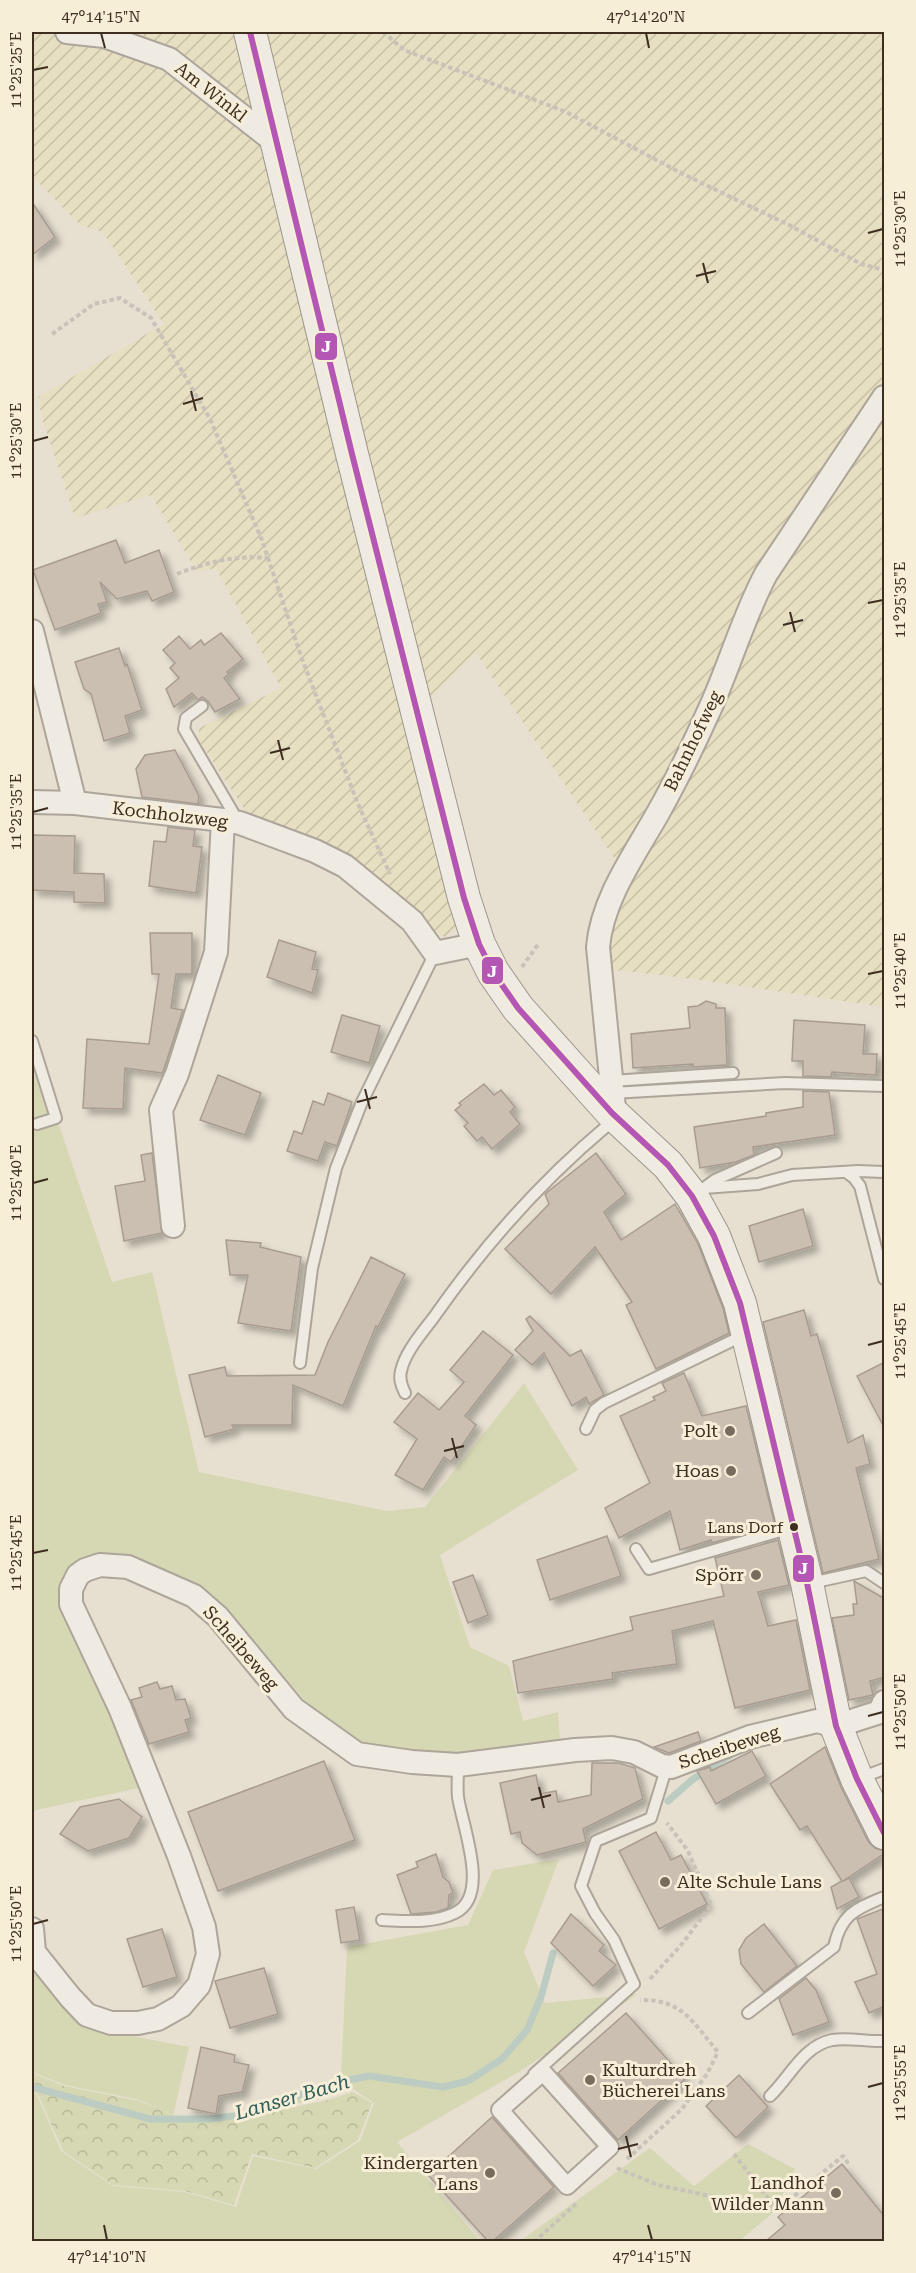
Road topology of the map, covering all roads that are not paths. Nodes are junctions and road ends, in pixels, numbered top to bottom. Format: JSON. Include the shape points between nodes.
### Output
{"nodes":[{"id":1,"x":67,"y":32,"type":"edge"},
{"id":2,"x":250,"y":32,"type":"edge"},
{"id":3,"x":279,"y":145,"type":"junction"},
{"id":4,"x":885,"y":397,"type":"edge"},
{"id":5,"x":32,"y":631,"type":"edge"},
{"id":6,"x":202,"y":706,"type":"dead end"},
{"id":7,"x":32,"y":802,"type":"edge"},
{"id":8,"x":75,"y":803,"type":"junction"},
{"id":9,"x":231,"y":822,"type":"junction"},
{"id":10,"x":479,"y":944,"type":"junction"},
{"id":11,"x":435,"y":953,"type":"junction"},
{"id":12,"x":32,"y":1041,"type":"edge"},
{"id":13,"x":733,"y":1074,"type":"dead end"},
{"id":14,"x":885,"y":1086,"type":"edge"},
{"id":15,"x":611,"y":1096,"type":"junction"},
{"id":16,"x":37,"y":1124,"type":"dead end"},
{"id":17,"x":777,"y":1153,"type":"dead end"},
{"id":18,"x":846,"y":1172,"type":"junction"},
{"id":19,"x":885,"y":1172,"type":"edge"},
{"id":20,"x":698,"y":1192,"type":"junction"},
{"id":21,"x":173,"y":1226,"type":"dead end"},
{"id":22,"x":885,"y":1279,"type":"edge"},
{"id":23,"x":747,"y":1334,"type":"junction"},
{"id":24,"x":300,"y":1362,"type":"dead end"},
{"id":25,"x":405,"y":1393,"type":"dead end"},
{"id":26,"x":586,"y":1429,"type":"dead end"},
{"id":27,"x":794,"y":1527,"type":"junction"},
{"id":28,"x":636,"y":1549,"type":"dead end"},
{"id":29,"x":885,"y":1582,"type":"edge"},
{"id":30,"x":807,"y":1584,"type":"junction"},
{"id":31,"x":883,"y":1709,"type":"edge"},
{"id":32,"x":836,"y":1726,"type":"junction"},
{"id":33,"x":458,"y":1765,"type":"junction"},
{"id":34,"x":667,"y":1766,"type":"junction"},
{"id":35,"x":871,"y":1774,"type":"edge"},
{"id":36,"x":885,"y":1833,"type":"edge"},
{"id":37,"x":885,"y":1897,"type":"edge"},
{"id":38,"x":382,"y":1920,"type":"dead end"},
{"id":39,"x":32,"y":1929,"type":"edge"},
{"id":40,"x":33,"y":1951,"type":"edge"},
{"id":41,"x":748,"y":2013,"type":"dead end"},
{"id":42,"x":885,"y":2041,"type":"edge"},
{"id":43,"x":510,"y":2095,"type":"dead end"},
{"id":44,"x":770,"y":2096,"type":"dead end"},
{"id":45,"x":610,"y":2147,"type":"joint"}],
"edges":[{"from":1,"to":3,"type":"street","name":"Am Winkl","via":[[104,36],[170,59]]},
{"from":2,"to":3,"type":"main road"},
{"from":3,"to":10,"type":"main road","via":[[352,454]]},
{"from":4,"to":15,"type":"street","name":"Bahnhofweg","via":[[766,574],[709,712],[603,922],[598,946]]},
{"from":5,"to":8,"type":"street"},
{"from":6,"to":9,"type":"lane","via":[[184,721],[184,729]]},
{"from":7,"to":8,"type":"street","name":"Kochholzweg"},
{"from":8,"to":9,"type":"street","name":"Kochholzweg"},
{"from":9,"to":11,"type":"street","name":"Kochholzweg","via":[[315,851],[345,866],[412,921]]},
{"from":9,"to":21,"type":"street","via":[[216,952],[177,1074],[161,1110]]},
{"from":10,"to":11,"type":"street"},
{"from":10,"to":15,"type":"main road","via":[[518,1008]]},
{"from":11,"to":24,"type":"lane","via":[[362,1102],[336,1168],[312,1268]]},
{"from":12,"to":16,"type":"lane","via":[[56,1118]]},
{"from":13,"to":15,"type":"lane"},
{"from":14,"to":15,"type":"lane","via":[[785,1083]]},
{"from":15,"to":20,"type":"main road","via":[[668,1165]]},
{"from":15,"to":25,"type":"lane","via":[[608,1125],[549,1177],[466,1272],[403,1363],[400,1382]]},
{"from":17,"to":20,"type":"lane","via":[[715,1180]]},
{"from":18,"to":19,"type":"lane"},
{"from":18,"to":20,"type":"lane","via":[[792,1175]]},
{"from":18,"to":22,"type":"lane","via":[[861,1186]]},
{"from":20,"to":23,"type":"main road","via":[[740,1303]]},
{"from":23,"to":26,"type":"lane","via":[[604,1403],[595,1410]]},
{"from":23,"to":27,"type":"main road"},
{"from":27,"to":28,"type":"lane","via":[[649,1569]]},
{"from":27,"to":30,"type":"main road"},
{"from":29,"to":30,"type":"lane","via":[[866,1571]]},
{"from":30,"to":32,"type":"main road"},
{"from":31,"to":32,"type":"street"},
{"from":32,"to":34,"type":"street","name":"Scheibeweg","via":[[817,1721],[783,1729]]},
{"from":32,"to":35,"type":"main road"},
{"from":33,"to":34,"type":"street","name":"Scheibeweg","via":[[612,1748],[634,1752]]},
{"from":33,"to":38,"type":"lane","via":[[458,1797],[472,1873],[464,1906],[436,1919]]},
{"from":33,"to":40,"type":"street","name":"Scheibeweg","via":[[357,1754],[294,1709],[218,1617],[194,1596],[128,1567],[92,1567],[73,1582],[70,1604],[120,1708],[179,1856],[204,1927],[208,1954],[199,1985],[181,2006],[158,2019],[111,2023],[87,2015]]},
{"from":34,"to":43,"type":"lane","via":[[651,1818],[596,1841],[581,1886],[614,1940],[632,1986]]},
{"from":35,"to":36,"type":"main road"},
{"from":37,"to":41,"type":"lane","via":[[854,1911],[841,1925],[834,1947]]},
{"from":39,"to":40,"type":"street","name":"Scheibeweg"},
{"from":42,"to":44,"type":"lane","via":[[844,2039],[821,2044],[801,2058]]},
{"from":45,"to":45,"type":"street","via":[[567,2186],[500,2110],[543,2072]]}]}
